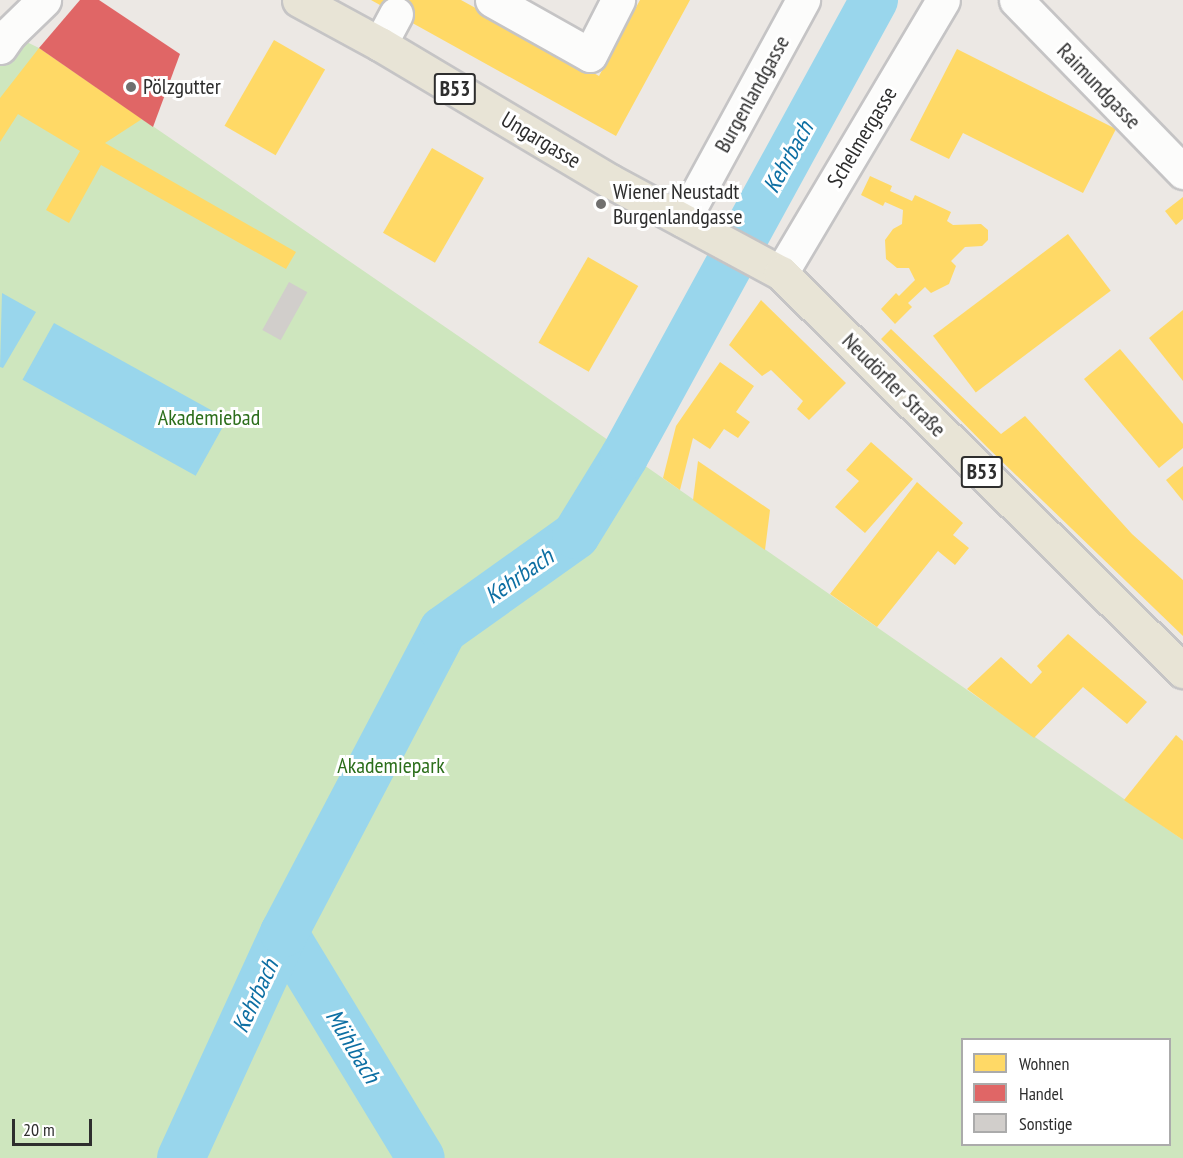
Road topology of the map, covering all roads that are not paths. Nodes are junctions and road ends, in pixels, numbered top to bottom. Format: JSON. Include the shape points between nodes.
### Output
{"nodes":[{"id":1,"x":44,"y":0,"type":"edge"},
{"id":2,"x":299,"y":0,"type":"edge"},
{"id":3,"x":492,"y":0,"type":"edge"},
{"id":4,"x":618,"y":0,"type":"edge"},
{"id":5,"x":803,"y":0,"type":"edge"},
{"id":6,"x":943,"y":0,"type":"edge"},
{"id":7,"x":1016,"y":0,"type":"edge"},
{"id":8,"x":396,"y":14,"type":"dead end"},
{"id":9,"x":380,"y":44,"type":"junction"},
{"id":10,"x":0,"y":47,"type":"edge"},
{"id":11,"x":1183,"y":172,"type":"edge"},
{"id":12,"x":682,"y":220,"type":"junction"},
{"id":13,"x":767,"y":266,"type":"junction"},
{"id":14,"x":1183,"y":671,"type":"edge"}],
"edges":[{"from":1,"to":10,"type":"street"},
{"from":2,"to":9,"type":"main road","name":"Ungargasse","number":"B53"},
{"from":3,"to":4,"type":"street","via":[[590,55]]},
{"from":5,"to":12,"type":"street","name":"Burgenlandgasse"},
{"from":6,"to":13,"type":"street","name":"Schelmergasse"},
{"from":7,"to":11,"type":"street","name":"Raimundgasse"},
{"from":8,"to":9,"type":"street"},
{"from":9,"to":12,"type":"main road","name":"Ungargasse","number":"B53"},
{"from":12,"to":13,"type":"main road","name":"Ungargasse","number":"B53"},
{"from":13,"to":14,"type":"main road","name":"Neudörfler Straße","number":"B53"}]}
